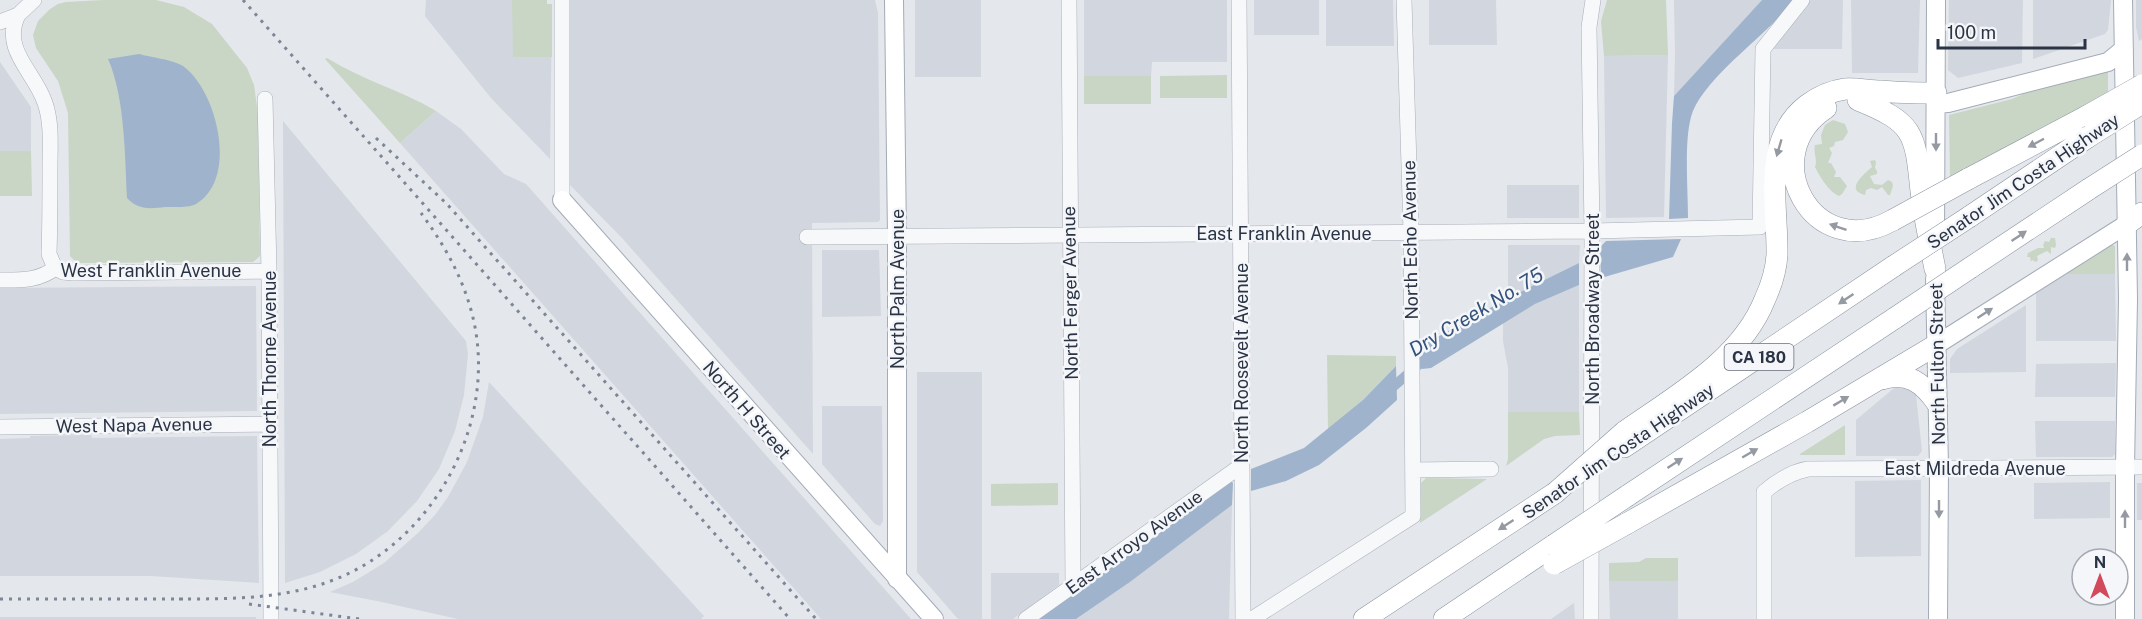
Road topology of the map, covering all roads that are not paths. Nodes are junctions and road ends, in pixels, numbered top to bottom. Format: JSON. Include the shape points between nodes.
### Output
{"nodes":[{"id":1,"x":34,"y":0,"type":"edge"},
{"id":2,"x":562,"y":0,"type":"edge"},
{"id":3,"x":894,"y":0,"type":"edge"},
{"id":4,"x":1069,"y":0,"type":"edge"},
{"id":5,"x":1239,"y":0,"type":"edge"},
{"id":6,"x":1404,"y":0,"type":"edge"},
{"id":7,"x":1593,"y":0,"type":"edge"},
{"id":8,"x":1802,"y":0,"type":"edge"},
{"id":9,"x":1936,"y":0,"type":"edge"},
{"id":10,"x":2123,"y":0,"type":"edge"},
{"id":11,"x":18,"y":15,"type":"junction"},
{"id":12,"x":0,"y":22,"type":"edge"},
{"id":13,"x":2124,"y":49,"type":"junction"},
{"id":14,"x":2142,"y":85,"type":"edge"},
{"id":15,"x":265,"y":99,"type":"dead end"},
{"id":16,"x":1936,"y":99,"type":"junction"},
{"id":17,"x":1858,"y":100,"type":"junction"},
{"id":18,"x":2142,"y":102,"type":"edge"},
{"id":19,"x":2142,"y":154,"type":"edge"},
{"id":20,"x":562,"y":200,"type":"joint"},
{"id":21,"x":2134,"y":219,"type":"edge"},
{"id":22,"x":1592,"y":231,"type":"junction"},
{"id":23,"x":1241,"y":232,"type":"junction"},
{"id":24,"x":1411,"y":232,"type":"junction"},
{"id":25,"x":1070,"y":236,"type":"junction"},
{"id":26,"x":807,"y":237,"type":"dead end"},
{"id":27,"x":897,"y":237,"type":"junction"},
{"id":28,"x":55,"y":268,"type":"junction"},
{"id":29,"x":1935,"y":269,"type":"junction"},
{"id":30,"x":269,"y":271,"type":"junction"},
{"id":31,"x":0,"y":280,"type":"edge"},
{"id":32,"x":1936,"y":345,"type":"junction"},
{"id":33,"x":1876,"y":381,"type":"junction"},
{"id":34,"x":1937,"y":403,"type":"junction"},
{"id":35,"x":269,"y":424,"type":"junction"},
{"id":36,"x":0,"y":427,"type":"edge"},
{"id":37,"x":1624,"y":439,"type":"junction"},
{"id":38,"x":2133,"y":467,"type":"edge"},
{"id":39,"x":1939,"y":468,"type":"junction"},
{"id":40,"x":1491,"y":469,"type":"dead end"},
{"id":41,"x":1413,"y":470,"type":"junction"},
{"id":42,"x":1242,"y":471,"type":"junction"},
{"id":43,"x":1554,"y":555,"type":"junction"},
{"id":44,"x":897,"y":579,"type":"junction"},
{"id":45,"x":1073,"y":586,"type":"junction"},
{"id":46,"x":271,"y":619,"type":"edge"},
{"id":47,"x":934,"y":619,"type":"edge"},
{"id":48,"x":1026,"y":619,"type":"edge"},
{"id":49,"x":1243,"y":619,"type":"edge"},
{"id":50,"x":1252,"y":619,"type":"edge"},
{"id":51,"x":1364,"y":619,"type":"edge"},
{"id":52,"x":1444,"y":619,"type":"edge"},
{"id":53,"x":1591,"y":619,"type":"edge"},
{"id":54,"x":1764,"y":619,"type":"edge"},
{"id":55,"x":1938,"y":619,"type":"edge"},
{"id":56,"x":2125,"y":619,"type":"edge"}],
"edges":[{"from":1,"to":11,"type":"street"},
{"from":2,"to":20,"type":"street"},
{"from":3,"to":27,"type":"main road","name":"North Palm Avenue"},
{"from":4,"to":25,"type":"street","name":"North Ferger Avenue"},
{"from":5,"to":23,"type":"street","name":"North Roosevelt Avenue"},
{"from":6,"to":24,"type":"street","name":"North Echo Avenue"},
{"from":7,"to":22,"type":"street","name":"North Broadway Street","via":[[1589,27]]},
{"from":8,"to":22,"type":"street","name":"East Franklin Avenue","via":[[1763,48],[1760,227]]},
{"from":9,"to":16,"type":"main road","name":"North Fulton Street"},
{"from":10,"to":13,"type":"main road"},
{"from":11,"to":12,"type":"street"},
{"from":11,"to":28,"type":"street","via":[[12,37],[15,48],[40,90],[49,117],[49,254]]},
{"from":13,"to":16,"type":"main road","via":[[2108,62],[1948,103]]},
{"from":13,"to":21,"type":"main road"},
{"from":14,"to":17,"type":"highway","one_way":true,"bridge":true,"via":[[1882,226],[1859,232],[1826,223],[1807,208],[1797,188],[1793,163],[1800,137],[1815,115],[1838,103]]},
{"from":15,"to":30,"type":"street","name":"North Thorne Avenue"},
{"from":16,"to":17,"type":"highway"},
{"from":16,"to":29,"type":"main road","name":"North Fulton Street","one_way":true},
{"from":16,"to":37,"type":"highway","one_way":true,"via":[[1847,89],[1823,96],[1799,112],[1785,131],[1777,154],[1777,256],[1757,315],[1728,354]]},
{"from":17,"to":29,"type":"highway","via":[[1890,113],[1911,136],[1919,161]]},
{"from":18,"to":37,"type":"highway","name":"Senator Jim Costa Highway","number":"CA 180","one_way":true,"bridge":true},
{"from":43,"to":19,"type":"highway","number":"CA 180","one_way":true,"bridge":true,"via":[[1626,495]]},
{"from":20,"to":44,"type":"main road","name":"North H Street"},
{"from":32,"to":21,"type":"main road","one_way":true},
{"from":38,"to":21,"type":"main road","one_way":true},
{"from":22,"to":24,"type":"street","name":"East Franklin Avenue"},
{"from":22,"to":53,"type":"street","name":"North Broadway Street"},
{"from":23,"to":24,"type":"street","name":"East Franklin Avenue"},
{"from":23,"to":25,"type":"street","name":"East Franklin Avenue"},
{"from":23,"to":42,"type":"street","name":"North Roosevelt Avenue"},
{"from":24,"to":41,"type":"street","name":"North Echo Avenue"},
{"from":25,"to":27,"type":"street","name":"East Franklin Avenue"},
{"from":25,"to":45,"type":"street","name":"North Ferger Avenue"},
{"from":26,"to":27,"type":"street","name":"East Franklin Avenue"},
{"from":27,"to":44,"type":"main road","name":"North Palm Avenue"},
{"from":28,"to":30,"type":"street","name":"West Franklin Avenue","via":[[73,273]]},
{"from":28,"to":31,"type":"street","name":"West Franklin Avenue","via":[[36,278]]},
{"from":29,"to":32,"type":"main road","name":"North Fulton Street"},
{"from":30,"to":35,"type":"street","name":"North Thorne Avenue"},
{"from":32,"to":33,"type":"highway"},
{"from":32,"to":34,"type":"main road","name":"North Fulton Street"},
{"from":33,"to":34,"type":"highway","via":[[1896,376],[1918,381]]},
{"from":43,"to":33,"type":"highway","one_way":true,"bridge":true,"via":[[1626,524]]},
{"from":34,"to":39,"type":"main road","name":"North Fulton Street"},
{"from":35,"to":36,"type":"street","name":"West Napa Avenue"},
{"from":35,"to":46,"type":"street","name":"North Thorne Avenue"},
{"from":37,"to":51,"type":"highway","name":"Senator Jim Costa Highway","number":"CA 180","one_way":true,"bridge":true,"via":[[1555,493]]},
{"from":38,"to":39,"type":"street","name":"East Mildreda Avenue"},
{"from":56,"to":38,"type":"main road","one_way":true},
{"from":39,"to":54,"type":"street","name":"East Mildreda Avenue","via":[[1808,469],[1773,484],[1764,492]]},
{"from":39,"to":55,"type":"main road","name":"North Fulton Street","one_way":true},
{"from":40,"to":41,"type":"street"},
{"from":41,"to":50,"type":"street","name":"North Echo Avenue","via":[[1413,516]]},
{"from":42,"to":45,"type":"street","name":"East Arroyo Avenue"},
{"from":42,"to":49,"type":"street","name":"North Roosevelt Avenue"},
{"from":43,"to":52,"type":"highway","number":"CA 180"},
{"from":44,"to":47,"type":"main road","name":"North H Street"},
{"from":45,"to":48,"type":"street","name":"East Arroyo Avenue"}]}
